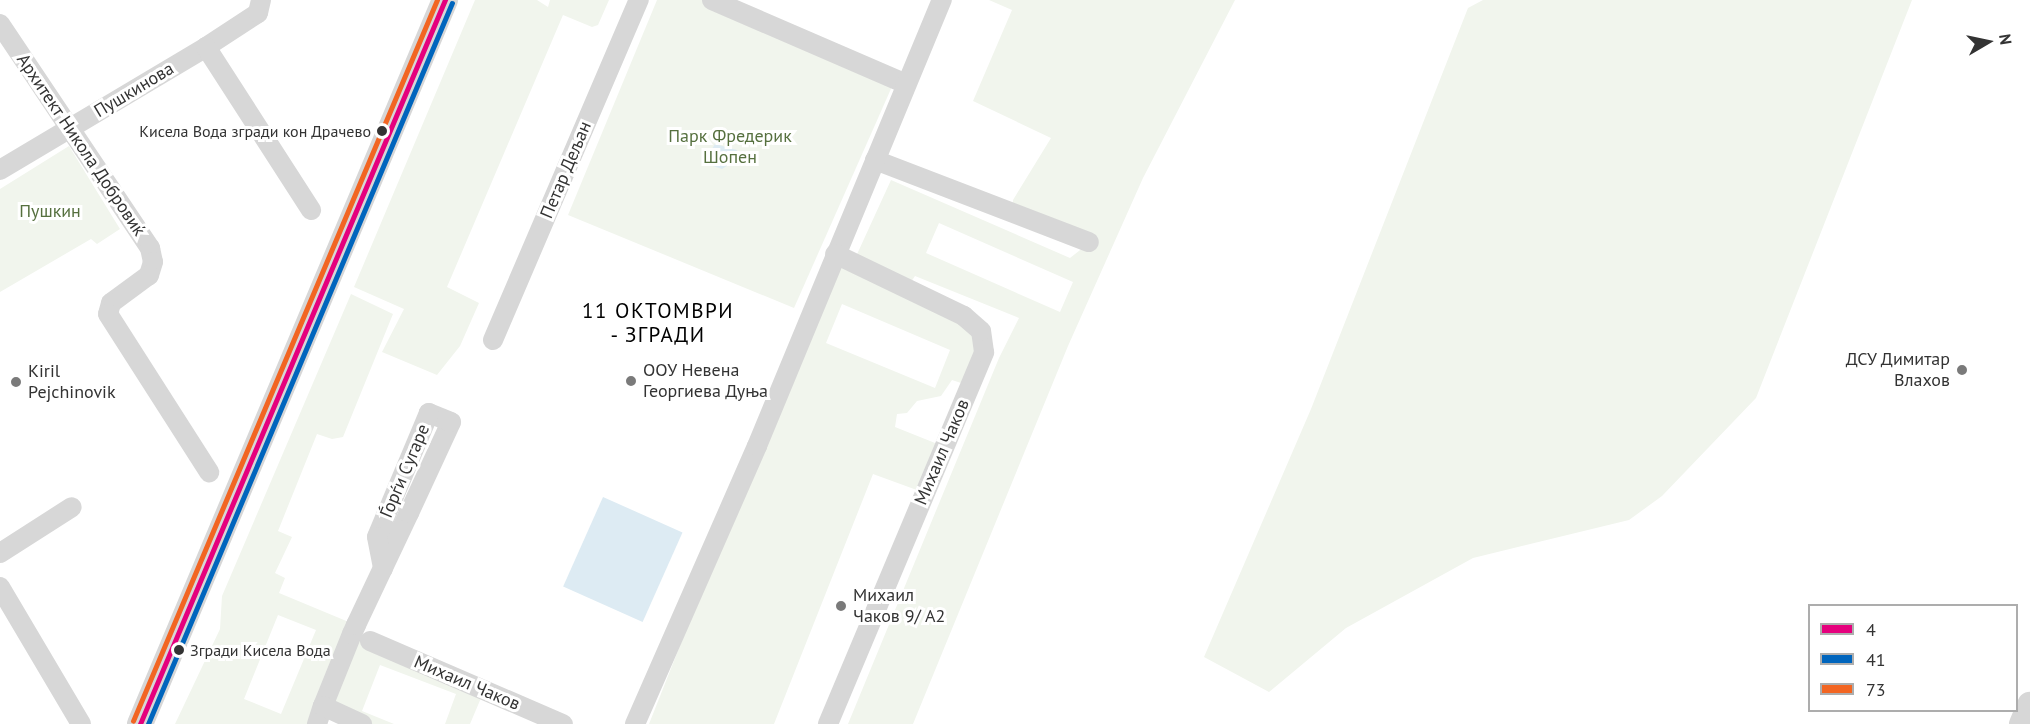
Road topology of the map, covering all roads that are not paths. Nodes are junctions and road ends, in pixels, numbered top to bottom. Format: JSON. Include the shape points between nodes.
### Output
{"nodes":[{"id":1,"x":261,"y":0,"type":"edge"},
{"id":2,"x":445,"y":0,"type":"edge"},
{"id":3,"x":639,"y":0,"type":"edge"},
{"id":4,"x":712,"y":0,"type":"edge"},
{"id":5,"x":941,"y":0,"type":"edge"},
{"id":6,"x":0,"y":24,"type":"edge"},
{"id":7,"x":206,"y":47,"type":"junction"},
{"id":8,"x":906,"y":84,"type":"junction"},
{"id":9,"x":68,"y":129,"type":"junction"},
{"id":10,"x":875,"y":160,"type":"junction"},
{"id":11,"x":0,"y":170,"type":"edge"},
{"id":12,"x":311,"y":210,"type":"dead end"},
{"id":13,"x":1089,"y":242,"type":"dead end"},
{"id":14,"x":835,"y":254,"type":"junction"},
{"id":15,"x":493,"y":340,"type":"dead end"},
{"id":16,"x":209,"y":472,"type":"dead end"},
{"id":17,"x":72,"y":507,"type":"dead end"},
{"id":18,"x":0,"y":553,"type":"edge"},
{"id":19,"x":383,"y":568,"type":"junction"},
{"id":20,"x":0,"y":587,"type":"edge"},
{"id":21,"x":370,"y":641,"type":"dead end"},
{"id":22,"x":2030,"y":705,"type":"edge"},
{"id":23,"x":320,"y":715,"type":"edge"},
{"id":24,"x":81,"y":724,"type":"edge"},
{"id":25,"x":140,"y":724,"type":"edge"},
{"id":26,"x":362,"y":724,"type":"edge"},
{"id":27,"x":563,"y":724,"type":"edge"},
{"id":28,"x":635,"y":724,"type":"edge"},
{"id":29,"x":828,"y":724,"type":"edge"},
{"id":30,"x":2022,"y":724,"type":"edge"}],
"edges":[{"from":1,"to":7,"type":"street","name":"Пушкинова","via":[[258,13]]},
{"from":2,"to":25,"type":"street"},
{"from":3,"to":15,"type":"street","name":"Петар Дељан"},
{"from":4,"to":8,"type":"street"},
{"from":5,"to":8,"type":"street"},
{"from":6,"to":9,"type":"street","name":"Архитект Никола Добровиќ"},
{"from":7,"to":9,"type":"street","name":"Пушкинова"},
{"from":7,"to":12,"type":"street"},
{"from":8,"to":10,"type":"street"},
{"from":9,"to":11,"type":"street","name":"Пушкинова"},
{"from":9,"to":16,"type":"street","name":"Архитект Никола Добровиќ","via":[[153,255],[148,275],[111,303],[109,319]]},
{"from":10,"to":13,"type":"street"},
{"from":10,"to":14,"type":"street"},
{"from":14,"to":28,"type":"street","via":[[757,447]]},
{"from":14,"to":29,"type":"street","name":"Михаил Чаков","via":[[964,316],[981,331],[984,352]]},
{"from":17,"to":18,"type":"street"},
{"from":19,"to":19,"type":"street","name":"Ѓорѓи Сугаре","via":[[452,422],[429,413],[377,537]]},
{"from":19,"to":23,"type":"street","name":"Ѓорѓи Сугаре"},
{"from":20,"to":24,"type":"street"},
{"from":21,"to":27,"type":"street","name":"Михаил Чаков"},
{"from":22,"to":30,"type":"street"},
{"from":23,"to":26,"type":"street"}]}
